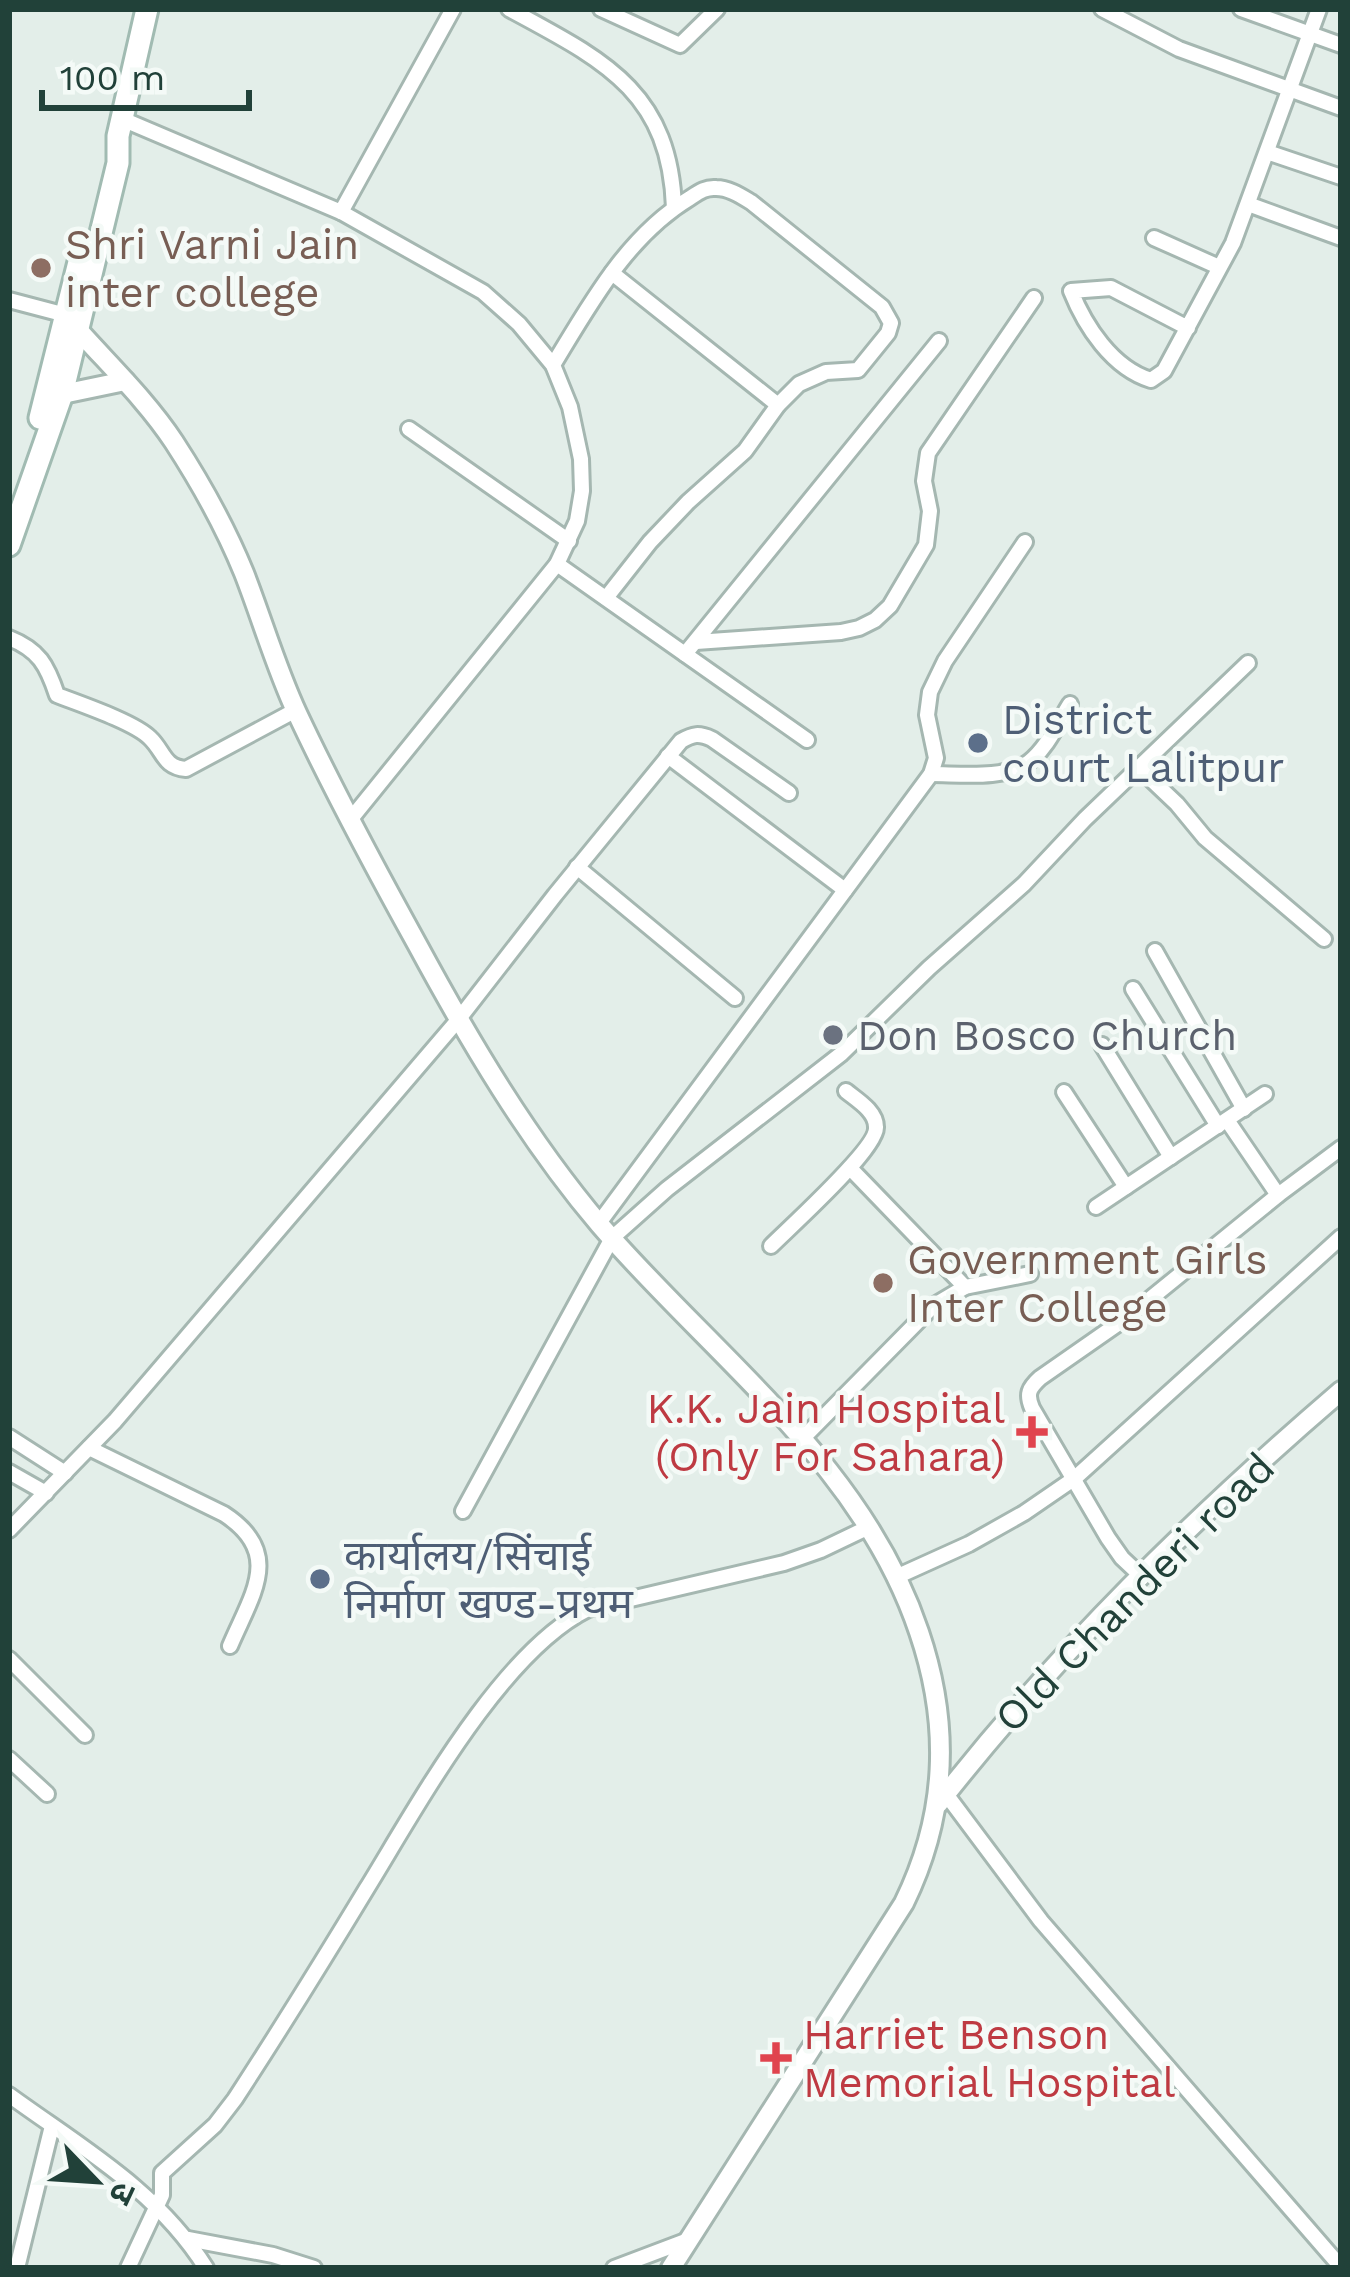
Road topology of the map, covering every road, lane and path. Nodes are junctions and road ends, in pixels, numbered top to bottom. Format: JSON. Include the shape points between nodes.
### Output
{"nodes":[{"id":1,"x":147,"y":9,"type":"edge"},
{"id":2,"x":453,"y":9,"type":"edge"},
{"id":3,"x":509,"y":9,"type":"edge"},
{"id":4,"x":601,"y":9,"type":"edge"},
{"id":5,"x":717,"y":9,"type":"edge"},
{"id":6,"x":1102,"y":9,"type":"edge"},
{"id":7,"x":1240,"y":9,"type":"edge"},
{"id":8,"x":1319,"y":9,"type":"edge"},
{"id":9,"x":1310,"y":34,"type":"junction"},
{"id":10,"x":1341,"y":45,"type":"edge"},
{"id":11,"x":1288,"y":90,"type":"junction"},
{"id":12,"x":1341,"y":108,"type":"edge"},
{"id":13,"x":120,"y":128,"type":"junction"},
{"id":14,"x":1267,"y":152,"type":"junction"},
{"id":15,"x":1341,"y":178,"type":"edge"},
{"id":16,"x":1248,"y":204,"type":"junction"},
{"id":17,"x":674,"y":208,"type":"junction"},
{"id":18,"x":341,"y":212,"type":"junction"},
{"id":19,"x":1154,"y":238,"type":"dead end"},
{"id":20,"x":1341,"y":238,"type":"edge"},
{"id":21,"x":1219,"y":267,"type":"junction"},
{"id":22,"x":612,"y":273,"type":"junction"},
{"id":23,"x":1034,"y":298,"type":"dead end"},
{"id":24,"x":9,"y":300,"type":"edge"},
{"id":25,"x":72,"y":322,"type":"junction"},
{"id":26,"x":1188,"y":328,"type":"junction"},
{"id":27,"x":939,"y":341,"type":"dead end"},
{"id":28,"x":553,"y":365,"type":"junction"},
{"id":29,"x":125,"y":381,"type":"junction"},
{"id":30,"x":54,"y":396,"type":"junction"},
{"id":31,"x":778,"y":405,"type":"junction"},
{"id":32,"x":409,"y":429,"type":"dead end"},
{"id":33,"x":9,"y":507,"type":"edge"},
{"id":34,"x":568,"y":541,"type":"junction"},
{"id":35,"x":1025,"y":542,"type":"dead end"},
{"id":36,"x":9,"y":544,"type":"edge"},
{"id":37,"x":557,"y":564,"type":"junction"},
{"id":38,"x":605,"y":598,"type":"junction"},
{"id":39,"x":9,"y":638,"type":"edge"},
{"id":40,"x":690,"y":648,"type":"junction"},
{"id":41,"x":1248,"y":663,"type":"dead end"},
{"id":42,"x":1070,"y":704,"type":"dead end"},
{"id":43,"x":296,"y":710,"type":"junction"},
{"id":44,"x":807,"y":740,"type":"dead end"},
{"id":45,"x":668,"y":755,"type":"junction"},
{"id":46,"x":1138,"y":767,"type":"junction"},
{"id":47,"x":931,"y":774,"type":"junction"},
{"id":48,"x":789,"y":793,"type":"dead end"},
{"id":49,"x":350,"y":820,"type":"junction"},
{"id":50,"x":578,"y":867,"type":"junction"},
{"id":51,"x":845,"y":890,"type":"junction"},
{"id":52,"x":1324,"y":939,"type":"dead end"},
{"id":53,"x":1155,"y":951,"type":"dead end"},
{"id":54,"x":1133,"y":989,"type":"dead end"},
{"id":55,"x":735,"y":998,"type":"dead end"},
{"id":56,"x":458,"y":1020,"type":"junction"},
{"id":57,"x":1102,"y":1045,"type":"dead end"},
{"id":58,"x":846,"y":1091,"type":"dead end"},
{"id":59,"x":1064,"y":1092,"type":"dead end"},
{"id":60,"x":1265,"y":1094,"type":"dead end"},
{"id":61,"x":1244,"y":1108,"type":"junction"},
{"id":62,"x":1223,"y":1123,"type":"junction"},
{"id":63,"x":1341,"y":1148,"type":"edge"},
{"id":64,"x":1171,"y":1157,"type":"junction"},
{"id":65,"x":850,"y":1168,"type":"junction"},
{"id":66,"x":1126,"y":1187,"type":"junction"},
{"id":67,"x":1278,"y":1195,"type":"junction"},
{"id":68,"x":1096,"y":1207,"type":"dead end"},
{"id":69,"x":605,"y":1230,"type":"junction"},
{"id":70,"x":1341,"y":1237,"type":"edge"},
{"id":71,"x":771,"y":1246,"type":"dead end"},
{"id":72,"x":1030,"y":1274,"type":"dead end"},
{"id":73,"x":965,"y":1286,"type":"junction"},
{"id":74,"x":1341,"y":1390,"type":"edge"},
{"id":75,"x":9,"y":1437,"type":"edge"},
{"id":76,"x":803,"y":1437,"type":"junction"},
{"id":77,"x":89,"y":1448,"type":"junction"},
{"id":78,"x":9,"y":1472,"type":"edge"},
{"id":79,"x":65,"y":1473,"type":"junction"},
{"id":80,"x":1075,"y":1478,"type":"junction"},
{"id":81,"x":46,"y":1493,"type":"junction"},
{"id":82,"x":464,"y":1510,"type":"dead end"},
{"id":83,"x":15,"y":1514,"type":"edge"},
{"id":84,"x":9,"y":1530,"type":"edge"},
{"id":85,"x":872,"y":1536,"type":"junction"},
{"id":86,"x":1139,"y":1574,"type":"junction"},
{"id":87,"x":896,"y":1577,"type":"junction"},
{"id":88,"x":230,"y":1646,"type":"dead end"},
{"id":89,"x":9,"y":1659,"type":"edge"},
{"id":90,"x":85,"y":1735,"type":"dead end"},
{"id":91,"x":9,"y":1759,"type":"edge"},
{"id":92,"x":47,"y":1794,"type":"dead end"},
{"id":93,"x":942,"y":1799,"type":"junction"},
{"id":94,"x":9,"y":2095,"type":"edge"},
{"id":95,"x":52,"y":2126,"type":"junction"},
{"id":96,"x":158,"y":2205,"type":"junction"},
{"id":97,"x":188,"y":2239,"type":"junction"},
{"id":98,"x":688,"y":2240,"type":"junction"},
{"id":99,"x":1341,"y":2267,"type":"edge"},
{"id":100,"x":17,"y":2268,"type":"edge"},
{"id":101,"x":128,"y":2268,"type":"edge"},
{"id":102,"x":206,"y":2268,"type":"edge"},
{"id":103,"x":314,"y":2268,"type":"edge"},
{"id":104,"x":614,"y":2268,"type":"edge"},
{"id":105,"x":671,"y":2268,"type":"edge"}],
"edges":[{"from":1,"to":13,"type":"main road"},
{"from":2,"to":18,"type":"street"},
{"from":3,"to":17,"type":"street","via":[[589,52],[629,86],[661,137]]},
{"from":4,"to":5,"type":"street","via":[[680,45]]},
{"from":6,"to":11,"type":"street"},
{"from":7,"to":9,"type":"street"},
{"from":8,"to":9,"type":"street"},
{"from":9,"to":10,"type":"street"},
{"from":9,"to":11,"type":"street"},
{"from":11,"to":12,"type":"street"},
{"from":11,"to":14,"type":"street"},
{"from":13,"to":18,"type":"street"},
{"from":13,"to":25,"type":"main road","via":[[118,163]]},
{"from":14,"to":15,"type":"street"},
{"from":14,"to":16,"type":"street"},
{"from":16,"to":20,"type":"street"},
{"from":16,"to":21,"type":"street"},
{"from":17,"to":22,"type":"street"},
{"from":17,"to":31,"type":"street","via":[[704,189],[740,195],[888,314],[888,333],[865,365],[812,376]]},
{"from":18,"to":28,"type":"street","via":[[483,292]]},
{"from":19,"to":21,"type":"street"},
{"from":21,"to":26,"type":"street"},
{"from":22,"to":28,"type":"street"},
{"from":22,"to":31,"type":"street"},
{"from":23,"to":40,"type":"street","via":[[928,452],[926,545],[883,613],[841,632]]},
{"from":24,"to":25,"type":"street"},
{"from":25,"to":29,"type":"street"},
{"from":25,"to":30,"type":"main road"},
{"from":26,"to":26,"type":"street","via":[[1158,378],[1142,377],[1100,341],[1071,291],[1111,288]]},
{"from":27,"to":40,"type":"street"},
{"from":28,"to":34,"type":"street","via":[[581,459]]},
{"from":29,"to":30,"type":"street"},
{"from":29,"to":43,"type":"street","via":[[206,498]]},
{"from":30,"to":33,"type":"main road"},
{"from":30,"to":36,"type":"main road"},
{"from":31,"to":38,"type":"street","via":[[745,451],[662,529]]},
{"from":32,"to":34,"type":"street"},
{"from":34,"to":37,"type":"street"},
{"from":35,"to":47,"type":"street","via":[[930,692]]},
{"from":37,"to":38,"type":"street"},
{"from":37,"to":49,"type":"street"},
{"from":38,"to":40,"type":"street"},
{"from":39,"to":43,"type":"street","via":[[44,664],[57,695],[148,735],[176,768]]},
{"from":40,"to":44,"type":"street"},
{"from":41,"to":46,"type":"street"},
{"from":42,"to":47,"type":"street","via":[[1028,763]]},
{"from":43,"to":49,"type":"street"},
{"from":45,"to":48,"type":"street","via":[[700,734]]},
{"from":45,"to":50,"type":"street"},
{"from":45,"to":51,"type":"street"},
{"from":46,"to":52,"type":"street","via":[[1204,838]]},
{"from":46,"to":69,"type":"street","via":[[841,1054]]},
{"from":47,"to":51,"type":"street"},
{"from":49,"to":56,"type":"street"},
{"from":50,"to":55,"type":"street"},
{"from":50,"to":56,"type":"street"},
{"from":51,"to":69,"type":"street"},
{"from":53,"to":61,"type":"street"},
{"from":54,"to":62,"type":"street"},
{"from":56,"to":69,"type":"street"},
{"from":56,"to":77,"type":"street"},
{"from":57,"to":64,"type":"street"},
{"from":58,"to":65,"type":"street","via":[[877,1129]]},
{"from":59,"to":66,"type":"street"},
{"from":60,"to":61,"type":"street"},
{"from":61,"to":62,"type":"street"},
{"from":62,"to":64,"type":"street"},
{"from":62,"to":67,"type":"street"},
{"from":63,"to":67,"type":"street"},
{"from":64,"to":66,"type":"street"},
{"from":65,"to":71,"type":"street"},
{"from":65,"to":73,"type":"street"},
{"from":66,"to":68,"type":"street"},
{"from":67,"to":80,"type":"street","via":[[1033,1385],[1028,1399]]},
{"from":69,"to":76,"type":"street"},
{"from":69,"to":82,"type":"street"},
{"from":70,"to":80,"type":"street"},
{"from":72,"to":73,"type":"street"},
{"from":73,"to":76,"type":"street","via":[[933,1306]]},
{"from":74,"to":86,"type":"street","name":"Old Chanderi road"},
{"from":75,"to":79,"type":"street"},
{"from":76,"to":85,"type":"street"},
{"from":77,"to":79,"type":"street"},
{"from":77,"to":88,"type":"street","via":[[224,1514],[253,1539],[256,1586]]},
{"from":78,"to":81,"type":"street"},
{"from":79,"to":81,"type":"street"},
{"from":80,"to":86,"type":"street"},
{"from":80,"to":87,"type":"street","via":[[969,1544]]},
{"from":81,"to":83,"type":"street"},
{"from":83,"to":84,"type":"street"},
{"from":85,"to":87,"type":"street"},
{"from":85,"to":96,"type":"street","via":[[588,1609],[548,1636],[487,1702],[235,2099],[163,2180]]},
{"from":86,"to":93,"type":"street","name":"Old Chanderi road"},
{"from":87,"to":93,"type":"street","via":[[935,1697]]},
{"from":89,"to":90,"type":"street"},
{"from":91,"to":92,"type":"street"},
{"from":93,"to":98,"type":"street","via":[[904,1903]]},
{"from":93,"to":99,"type":"street"},
{"from":94,"to":95,"type":"street"},
{"from":95,"to":96,"type":"street"},
{"from":95,"to":100,"type":"street"},
{"from":96,"to":97,"type":"street"},
{"from":96,"to":101,"type":"street"},
{"from":97,"to":102,"type":"street"},
{"from":97,"to":103,"type":"street"},
{"from":98,"to":104,"type":"street"},
{"from":98,"to":105,"type":"street"}]}
